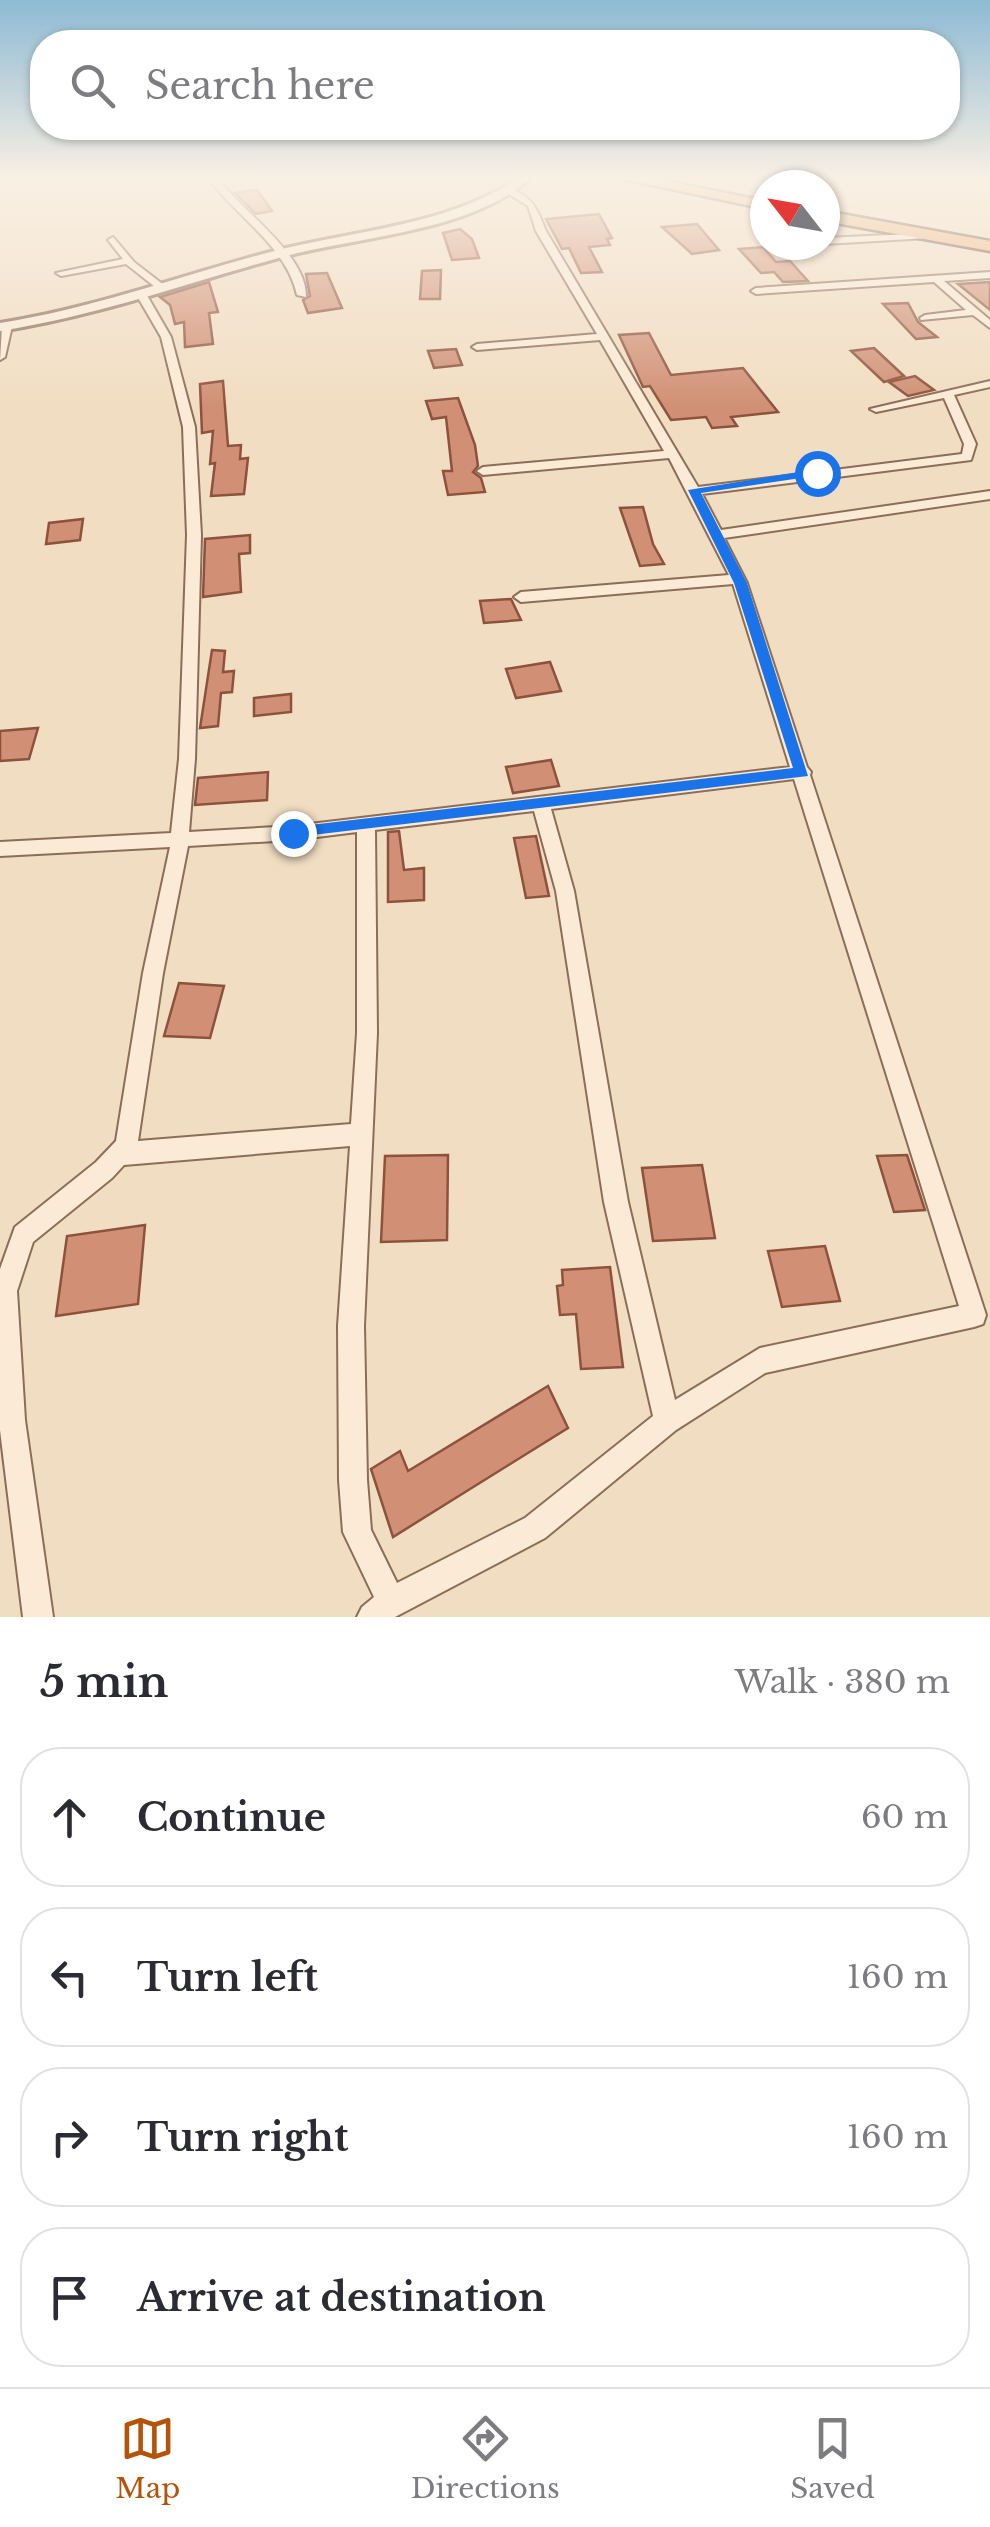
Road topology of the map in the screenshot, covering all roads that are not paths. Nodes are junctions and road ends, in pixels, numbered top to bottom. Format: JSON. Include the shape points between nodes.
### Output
{"nodes":[{"id":1,"x":125,"y":254,"type":"edge"},
{"id":2,"x":278,"y":254,"type":"edge"},
{"id":3,"x":285,"y":254,"type":"edge"},
{"id":4,"x":554,"y":254,"type":"edge"},
{"id":5,"x":130,"y":261,"type":"junction"},
{"id":6,"x":61,"y":273,"type":"dead end"},
{"id":7,"x":990,"y":274,"type":"edge"},
{"id":8,"x":935,"y":278,"type":"junction"},
{"id":9,"x":162,"y":288,"type":"junction"},
{"id":10,"x":756,"y":291,"type":"dead end"},
{"id":11,"x":141,"y":294,"type":"junction"},
{"id":12,"x":302,"y":295,"type":"dead end"},
{"id":13,"x":976,"y":312,"type":"junction"},
{"id":14,"x":925,"y":318,"type":"dead end"},
{"id":15,"x":990,"y":324,"type":"edge"},
{"id":16,"x":4,"y":327,"type":"edge"},
{"id":17,"x":600,"y":337,"type":"junction"},
{"id":18,"x":476,"y":347,"type":"dead end"},
{"id":19,"x":0,"y":357,"type":"edge"},
{"id":20,"x":990,"y":384,"type":"edge"},
{"id":21,"x":948,"y":394,"type":"junction"},
{"id":22,"x":876,"y":409,"type":"dead end"},
{"id":23,"x":671,"y":454,"type":"junction"},
{"id":24,"x":484,"y":471,"type":"dead end"},
{"id":25,"x":694,"y":490,"type":"junction"},
{"id":26,"x":990,"y":495,"type":"edge"},
{"id":27,"x":716,"y":535,"type":"junction"},
{"id":28,"x":738,"y":579,"type":"junction"},
{"id":29,"x":521,"y":597,"type":"dead end"},
{"id":30,"x":803,"y":772,"type":"junction"},
{"id":31,"x":541,"y":802,"type":"junction"},
{"id":32,"x":366,"y":824,"type":"junction"},
{"id":33,"x":180,"y":837,"type":"junction"},
{"id":34,"x":0,"y":849,"type":"edge"},
{"id":35,"x":361,"y":1134,"type":"junction"},
{"id":36,"x":118,"y":1154,"type":"junction"},
{"id":37,"x":667,"y":1422,"type":"junction"},
{"id":38,"x":382,"y":1610,"type":"edge"},
{"id":39,"x":38,"y":1617,"type":"edge"}],
"edges":[{"from":1,"to":5,"type":"street"},
{"from":2,"to":9,"type":"street"},
{"from":3,"to":12,"type":"street","via":[[301,277]]},
{"from":4,"to":17,"type":"street"},
{"from":5,"to":6,"type":"street"},
{"from":5,"to":9,"type":"street"},
{"from":7,"to":8,"type":"street"},
{"from":8,"to":10,"type":"street"},
{"from":8,"to":13,"type":"street"},
{"from":9,"to":11,"type":"street"},
{"from":11,"to":16,"type":"street"},
{"from":11,"to":33,"type":"street","via":[[166,337],[190,427],[192,648]]},
{"from":13,"to":14,"type":"street"},
{"from":13,"to":15,"type":"street"},
{"from":16,"to":19,"type":"street"},
{"from":17,"to":18,"type":"street"},
{"from":17,"to":23,"type":"street"},
{"from":20,"to":21,"type":"street"},
{"from":21,"to":22,"type":"street"},
{"from":21,"to":25,"type":"street","via":[[970,444],[968,457]]},
{"from":23,"to":24,"type":"street"},
{"from":23,"to":25,"type":"street"},
{"from":25,"to":27,"type":"street"},
{"from":26,"to":27,"type":"street"},
{"from":27,"to":28,"type":"street"},
{"from":28,"to":29,"type":"street"},
{"from":28,"to":30,"type":"street"},
{"from":30,"to":31,"type":"street"},
{"from":30,"to":37,"type":"street","via":[[974,1316],[760,1361]]},
{"from":31,"to":32,"type":"street"},
{"from":31,"to":37,"type":"street","via":[[565,891],[616,1202]]},
{"from":32,"to":33,"type":"street"},
{"from":32,"to":35,"type":"street"},
{"from":33,"to":34,"type":"street"},
{"from":33,"to":36,"type":"street","via":[[126,1146]]},
{"from":35,"to":36,"type":"street"},
{"from":35,"to":38,"type":"street","via":[[351,1326],[353,1480],[357,1532]]},
{"from":36,"to":39,"type":"street","via":[[24,1236],[5,1291],[12,1420]]},
{"from":37,"to":38,"type":"street","via":[[535,1528]]}]}
